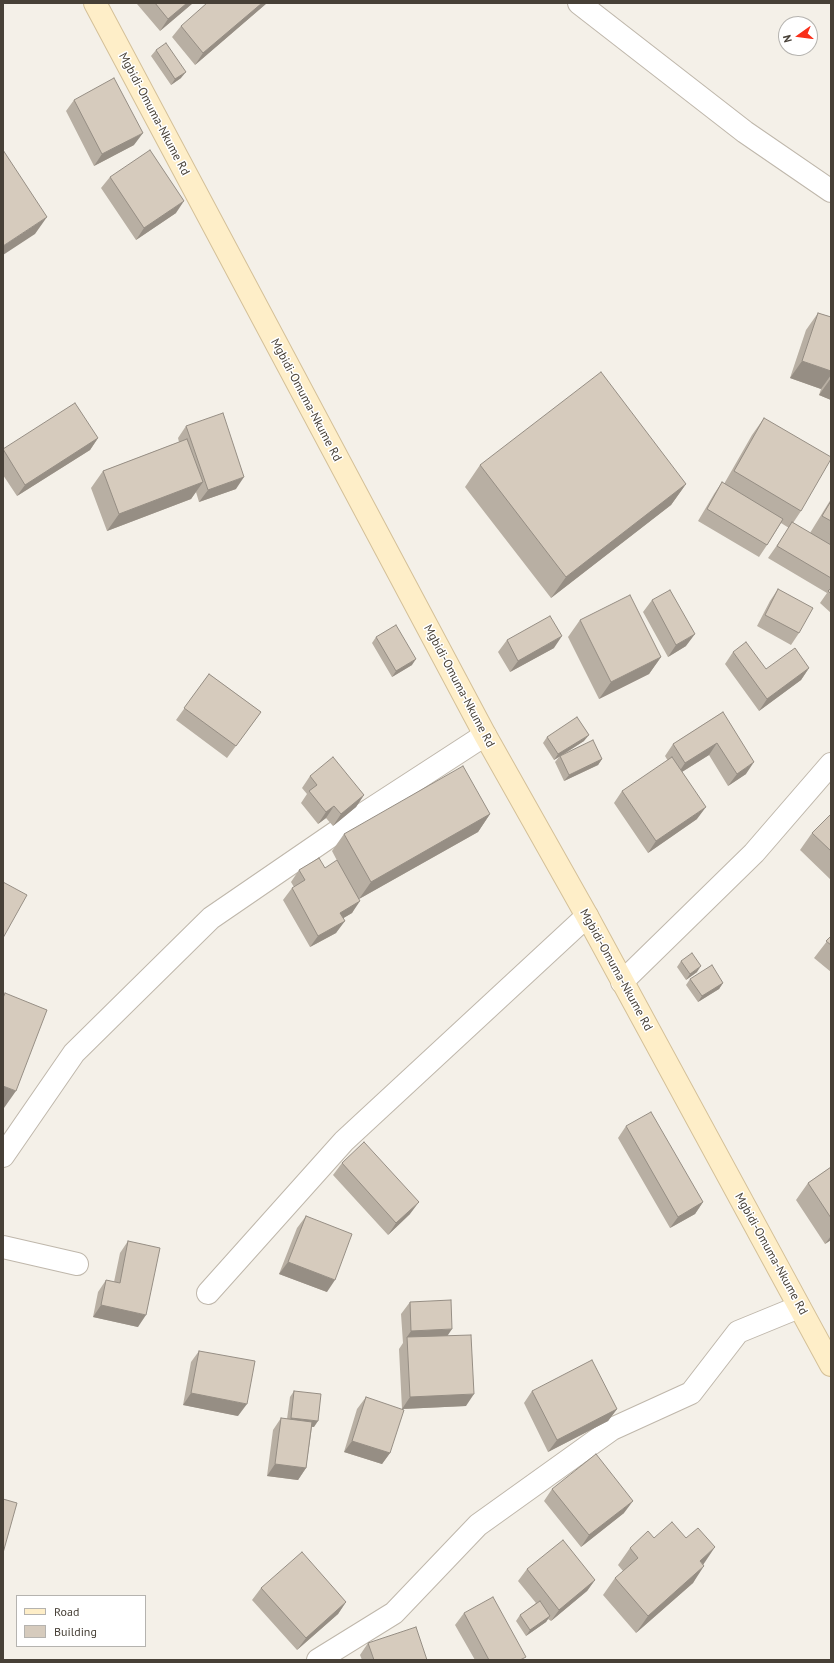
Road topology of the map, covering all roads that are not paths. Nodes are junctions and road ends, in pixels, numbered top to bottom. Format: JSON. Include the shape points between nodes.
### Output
{"nodes":[{"id":1,"x":95,"y":3,"type":"edge"},
{"id":2,"x":579,"y":3,"type":"edge"},
{"id":3,"x":831,"y":191,"type":"edge"},
{"id":4,"x":485,"y":735,"type":"junction"},
{"id":5,"x":831,"y":764,"type":"edge"},
{"id":6,"x":587,"y":916,"type":"junction"},
{"id":7,"x":622,"y":982,"type":"junction"},
{"id":8,"x":3,"y":1156,"type":"edge"},
{"id":9,"x":3,"y":1247,"type":"edge"},
{"id":10,"x":77,"y":1264,"type":"dead end"},
{"id":11,"x":208,"y":1293,"type":"dead end"},
{"id":12,"x":799,"y":1306,"type":"junction"},
{"id":13,"x":831,"y":1365,"type":"edge"},
{"id":14,"x":318,"y":1660,"type":"edge"}],
"edges":[{"from":1,"to":4,"type":"street","name":"Mgbidi-Omuma-Nkume Rd"},
{"from":2,"to":3,"type":"street","via":[[745,132]]},
{"from":4,"to":6,"type":"street","name":"Mgbidi-Omuma-Nkume Rd"},
{"from":4,"to":8,"type":"street","via":[[351,822],[211,918],[74,1053]]},
{"from":5,"to":7,"type":"street","via":[[754,853]]},
{"from":6,"to":7,"type":"street","name":"Mgbidi-Omuma-Nkume Rd"},
{"from":6,"to":11,"type":"street","via":[[344,1141]]},
{"from":7,"to":12,"type":"street","name":"Mgbidi-Omuma-Nkume Rd"},
{"from":9,"to":10,"type":"street"},
{"from":12,"to":13,"type":"street","name":"Mgbidi-Omuma-Nkume Rd"},
{"from":12,"to":14,"type":"street","via":[[738,1332],[691,1393],[612,1429],[599,1438],[478,1525],[394,1613]]}]}
